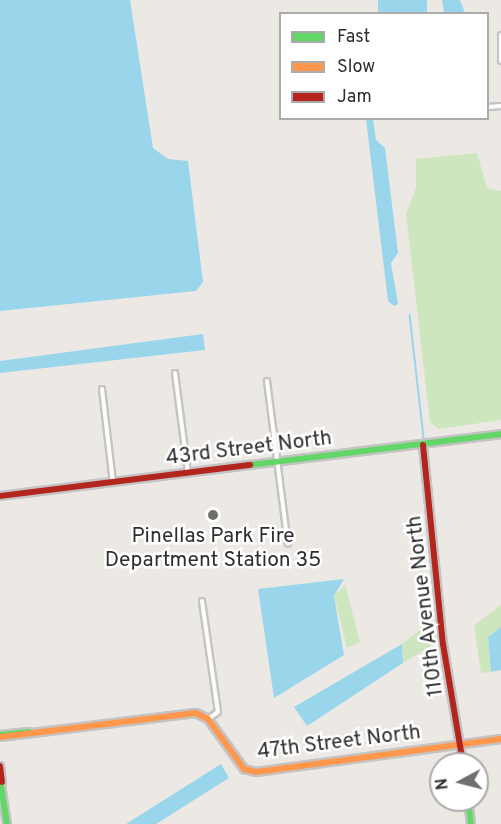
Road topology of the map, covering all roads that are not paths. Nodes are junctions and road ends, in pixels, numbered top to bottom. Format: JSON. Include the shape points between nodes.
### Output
{"nodes":[{"id":1,"x":501,"y":35,"type":"edge"},
{"id":2,"x":501,"y":61,"type":"edge"},
{"id":3,"x":175,"y":374,"type":"dead end"},
{"id":4,"x":267,"y":381,"type":"dead end"},
{"id":5,"x":102,"y":389,"type":"dead end"},
{"id":6,"x":501,"y":434,"type":"edge"},
{"id":7,"x":423,"y":445,"type":"junction"},
{"id":8,"x":277,"y":462,"type":"junction"},
{"id":9,"x":188,"y":472,"type":"junction"},
{"id":10,"x":113,"y":483,"type":"junction"},
{"id":11,"x":0,"y":496,"type":"edge"},
{"id":12,"x":288,"y":544,"type":"dead end"},
{"id":13,"x":202,"y":601,"type":"dead end"},
{"id":14,"x":208,"y":719,"type":"junction"},
{"id":15,"x":0,"y":736,"type":"edge"},
{"id":16,"x":501,"y":739,"type":"edge"},
{"id":17,"x":460,"y":744,"type":"junction"},
{"id":18,"x":461,"y":752,"type":"edge"},
{"id":19,"x":0,"y":766,"type":"edge"},
{"id":20,"x":0,"y":779,"type":"edge"},
{"id":21,"x":9,"y":824,"type":"edge"}],
"edges":[{"from":1,"to":2,"type":"street"},
{"from":3,"to":9,"type":"street"},
{"from":4,"to":8,"type":"street"},
{"from":5,"to":10,"type":"street"},
{"from":6,"to":7,"type":"main road","name":"43rd Street North"},
{"from":7,"to":8,"type":"main road","name":"43rd Street North"},
{"from":7,"to":17,"type":"main road","name":"110th Avenue North","via":[[443,644]]},
{"from":8,"to":9,"type":"main road","name":"43rd Street North"},
{"from":8,"to":12,"type":"street"},
{"from":9,"to":10,"type":"main road","name":"43rd Street North"},
{"from":10,"to":11,"type":"main road","name":"43rd Street North"},
{"from":13,"to":14,"type":"street","via":[[218,712]]},
{"from":14,"to":15,"type":"main road","via":[[196,713]]},
{"from":14,"to":17,"type":"main road","name":"47th Street North","via":[[239,763],[256,772]]},
{"from":16,"to":17,"type":"main road","name":"47th Street North"},
{"from":17,"to":18,"type":"main road","name":"110th Avenue North"},
{"from":19,"to":21,"type":"main road"},
{"from":20,"to":21,"type":"main road"}]}
